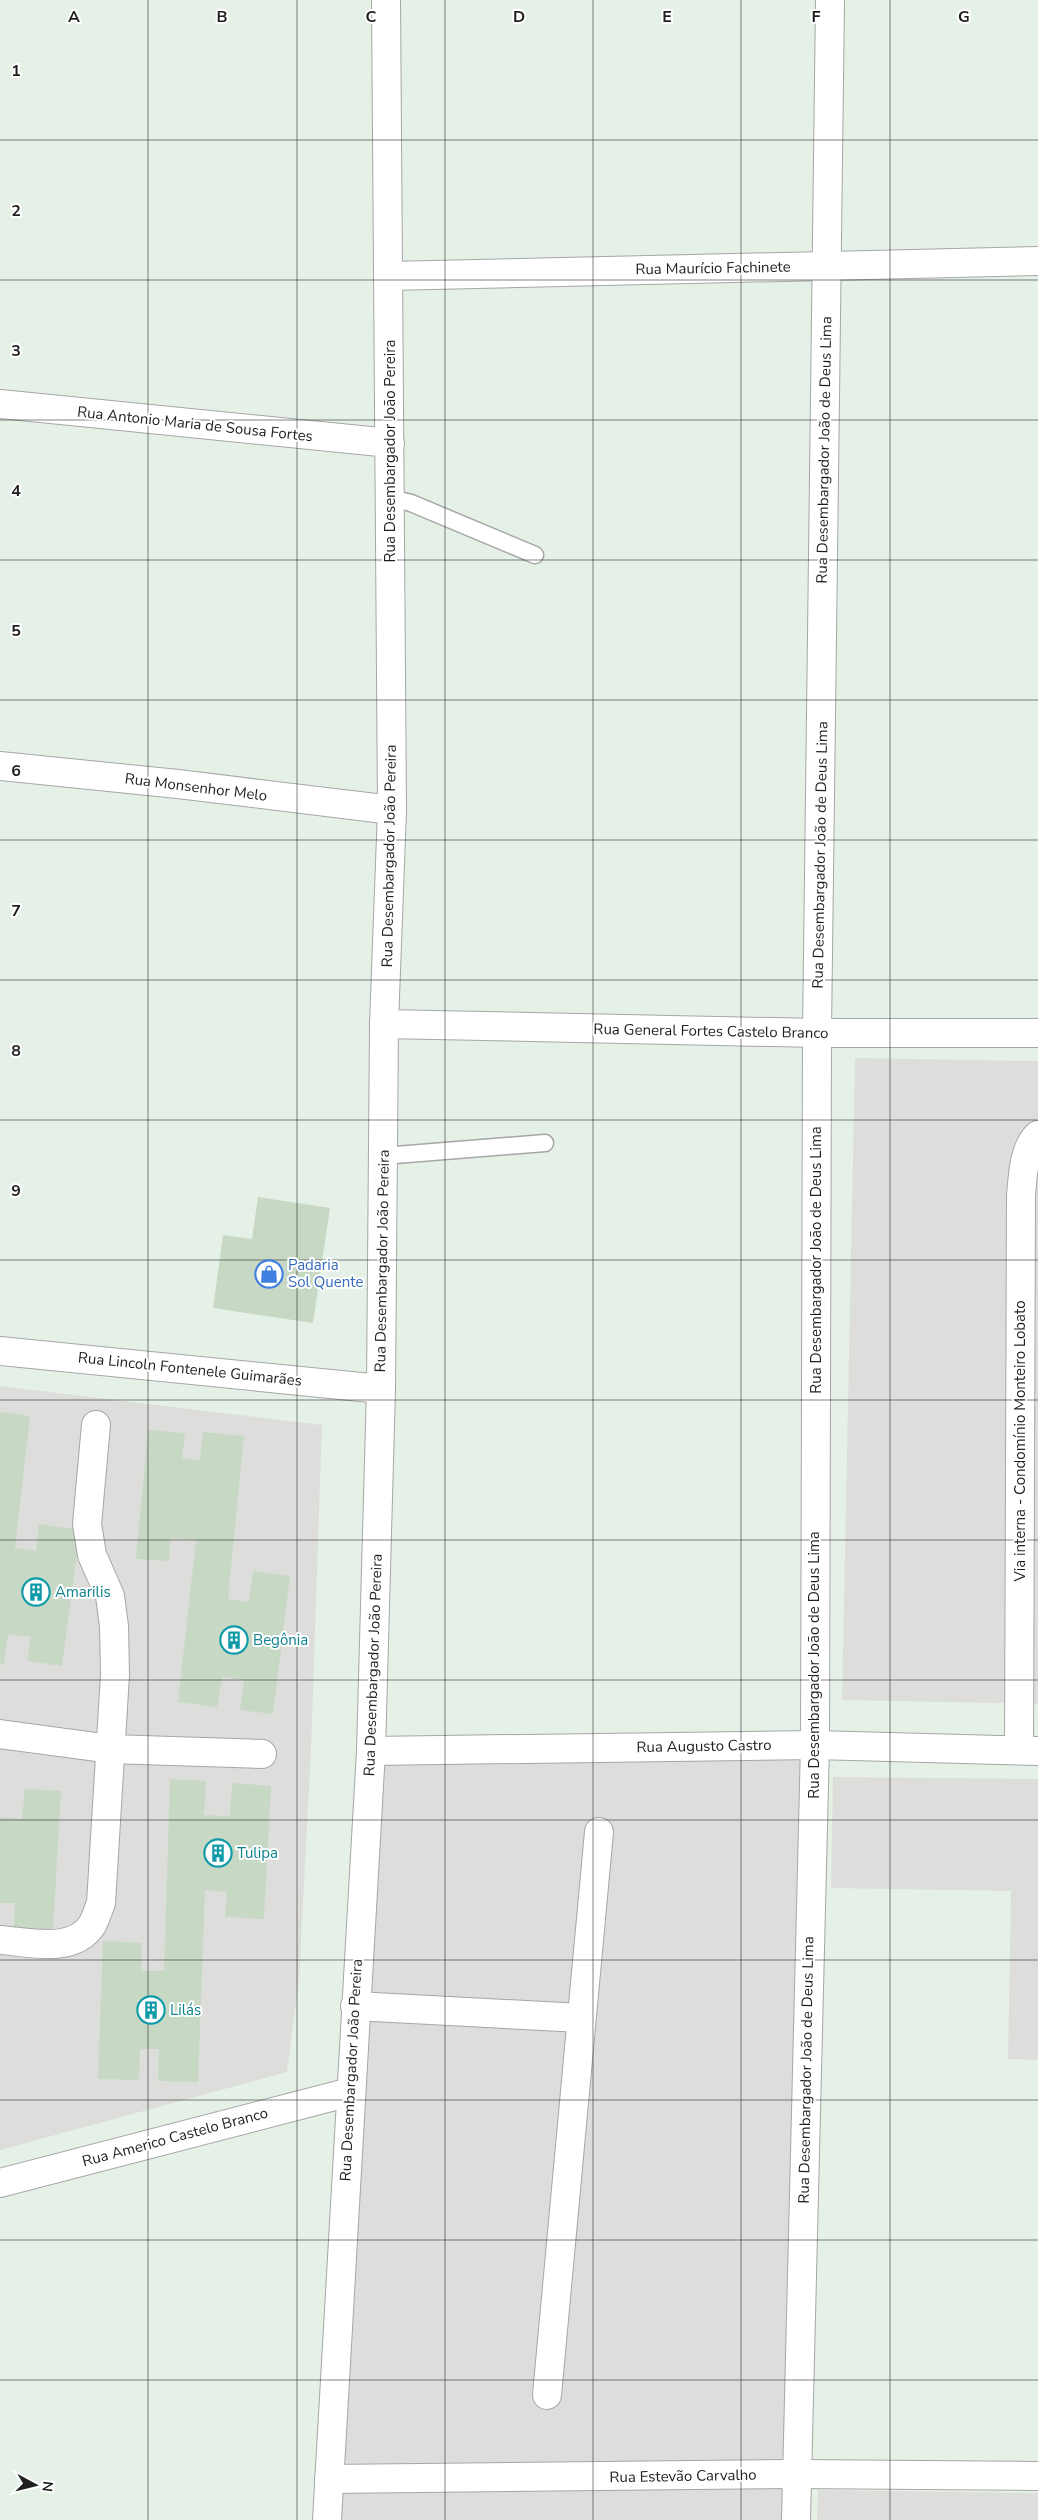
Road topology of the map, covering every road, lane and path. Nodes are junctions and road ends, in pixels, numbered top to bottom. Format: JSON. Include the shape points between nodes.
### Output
{"nodes":[{"id":1,"x":386,"y":0,"type":"edge"},
{"id":2,"x":830,"y":0,"type":"edge"},
{"id":3,"x":1038,"y":261,"type":"edge"},
{"id":4,"x":826,"y":265,"type":"junction"},
{"id":5,"x":388,"y":276,"type":"junction"},
{"id":6,"x":0,"y":404,"type":"edge"},
{"id":7,"x":390,"y":443,"type":"junction"},
{"id":8,"x":391,"y":498,"type":"junction"},
{"id":9,"x":535,"y":555,"type":"dead end"},
{"id":10,"x":0,"y":766,"type":"edge"},
{"id":11,"x":392,"y":810,"type":"junction"},
{"id":12,"x":384,"y":1024,"type":"junction"},
{"id":13,"x":817,"y":1033,"type":"junction"},
{"id":14,"x":1038,"y":1033,"type":"edge"},
{"id":15,"x":1038,"y":1136,"type":"edge"},
{"id":16,"x":546,"y":1143,"type":"dead end"},
{"id":17,"x":383,"y":1156,"type":"junction"},
{"id":18,"x":0,"y":1351,"type":"edge"},
{"id":19,"x":381,"y":1388,"type":"junction"},
{"id":20,"x":96,"y":1424,"type":"dead end"},
{"id":21,"x":0,"y":1734,"type":"edge"},
{"id":22,"x":815,"y":1745,"type":"junction"},
{"id":23,"x":111,"y":1749,"type":"junction"},
{"id":24,"x":371,"y":1751,"type":"junction"},
{"id":25,"x":1028,"y":1751,"type":"edge"},
{"id":26,"x":262,"y":1754,"type":"dead end"},
{"id":27,"x":599,"y":1832,"type":"dead end"},
{"id":28,"x":0,"y":1940,"type":"edge"},
{"id":29,"x":355,"y":2006,"type":"junction"},
{"id":30,"x":581,"y":2018,"type":"junction"},
{"id":31,"x":350,"y":2092,"type":"junction"},
{"id":32,"x":0,"y":2183,"type":"edge"},
{"id":33,"x":547,"y":2394,"type":"dead end"},
{"id":34,"x":796,"y":2474,"type":"junction"},
{"id":35,"x":1038,"y":2476,"type":"edge"},
{"id":36,"x":328,"y":2479,"type":"junction"},
{"id":37,"x":327,"y":2520,"type":"edge"},
{"id":38,"x":796,"y":2520,"type":"edge"}],
"edges":[{"from":1,"to":5,"type":"street","name":"Rua Desembargador João Pereira"},
{"from":2,"to":4,"type":"street","name":"Rua Desembargador João de Deus Lima"},
{"from":3,"to":4,"type":"street","name":"Rua Maurício Fachinete"},
{"from":4,"to":5,"type":"street","name":"Rua Maurício Fachinete"},
{"from":4,"to":13,"type":"street","name":"Rua Desembargador João de Deus Lima"},
{"from":5,"to":7,"type":"street","name":"Rua Desembargador João Pereira"},
{"from":6,"to":7,"type":"street","name":"Rua Antonio Maria de Sousa Fortes"},
{"from":7,"to":8,"type":"street","name":"Rua Desembargador João Pereira"},
{"from":8,"to":9,"type":"lane","via":[[411,503]]},
{"from":8,"to":11,"type":"street","name":"Rua Desembargador João Pereira"},
{"from":10,"to":11,"type":"street","name":"Rua Monsenhor Melo"},
{"from":11,"to":12,"type":"street","name":"Rua Desembargador João Pereira"},
{"from":12,"to":13,"type":"street","name":"Rua General Fortes Castelo Branco"},
{"from":12,"to":17,"type":"street","name":"Rua Desembargador João Pereira"},
{"from":13,"to":14,"type":"street","name":"Rua General Fortes Castelo Branco"},
{"from":13,"to":22,"type":"street","name":"Rua Desembargador João de Deus Lima"},
{"from":15,"to":25,"type":"street","name":"Via interna - Condomínio Monteiro Lobato","via":[[1033,1140],[1026,1160],[1021,1195]]},
{"from":16,"to":17,"type":"lane"},
{"from":17,"to":19,"type":"street","name":"Rua Desembargador João Pereira"},
{"from":18,"to":19,"type":"street","name":"Rua Lincoln Fontenele Guimarães"},
{"from":19,"to":24,"type":"street","name":"Rua Desembargador João Pereira"},
{"from":20,"to":23,"type":"street","via":[[87,1524],[92,1555],[110,1596],[114,1626]]},
{"from":21,"to":23,"type":"street"},
{"from":22,"to":24,"type":"street","name":"Rua Augusto Castro"},
{"from":22,"to":25,"type":"street","name":"Rua Augusto Castro"},
{"from":22,"to":34,"type":"street","name":"Rua Desembargador João de Deus Lima"},
{"from":23,"to":26,"type":"street"},
{"from":23,"to":28,"type":"street","via":[[101,1903],[92,1926],[63,1944]]},
{"from":24,"to":29,"type":"street","name":"Rua Desembargador João Pereira"},
{"from":27,"to":30,"type":"street"},
{"from":29,"to":30,"type":"street"},
{"from":29,"to":31,"type":"street","name":"Rua Desembargador João Pereira"},
{"from":30,"to":33,"type":"street"},
{"from":31,"to":32,"type":"street","name":"Rua Americo Castelo Branco"},
{"from":31,"to":36,"type":"street","name":"Rua Desembargador João Pereira"},
{"from":34,"to":35,"type":"street","name":"Rua Estevão Carvalho"},
{"from":34,"to":36,"type":"street","name":"Rua Estevão Carvalho"},
{"from":34,"to":38,"type":"street","name":"Rua Desembargador João de Deus Lima"},
{"from":36,"to":37,"type":"street","name":"Rua Desembargador João Pereira"}]}
